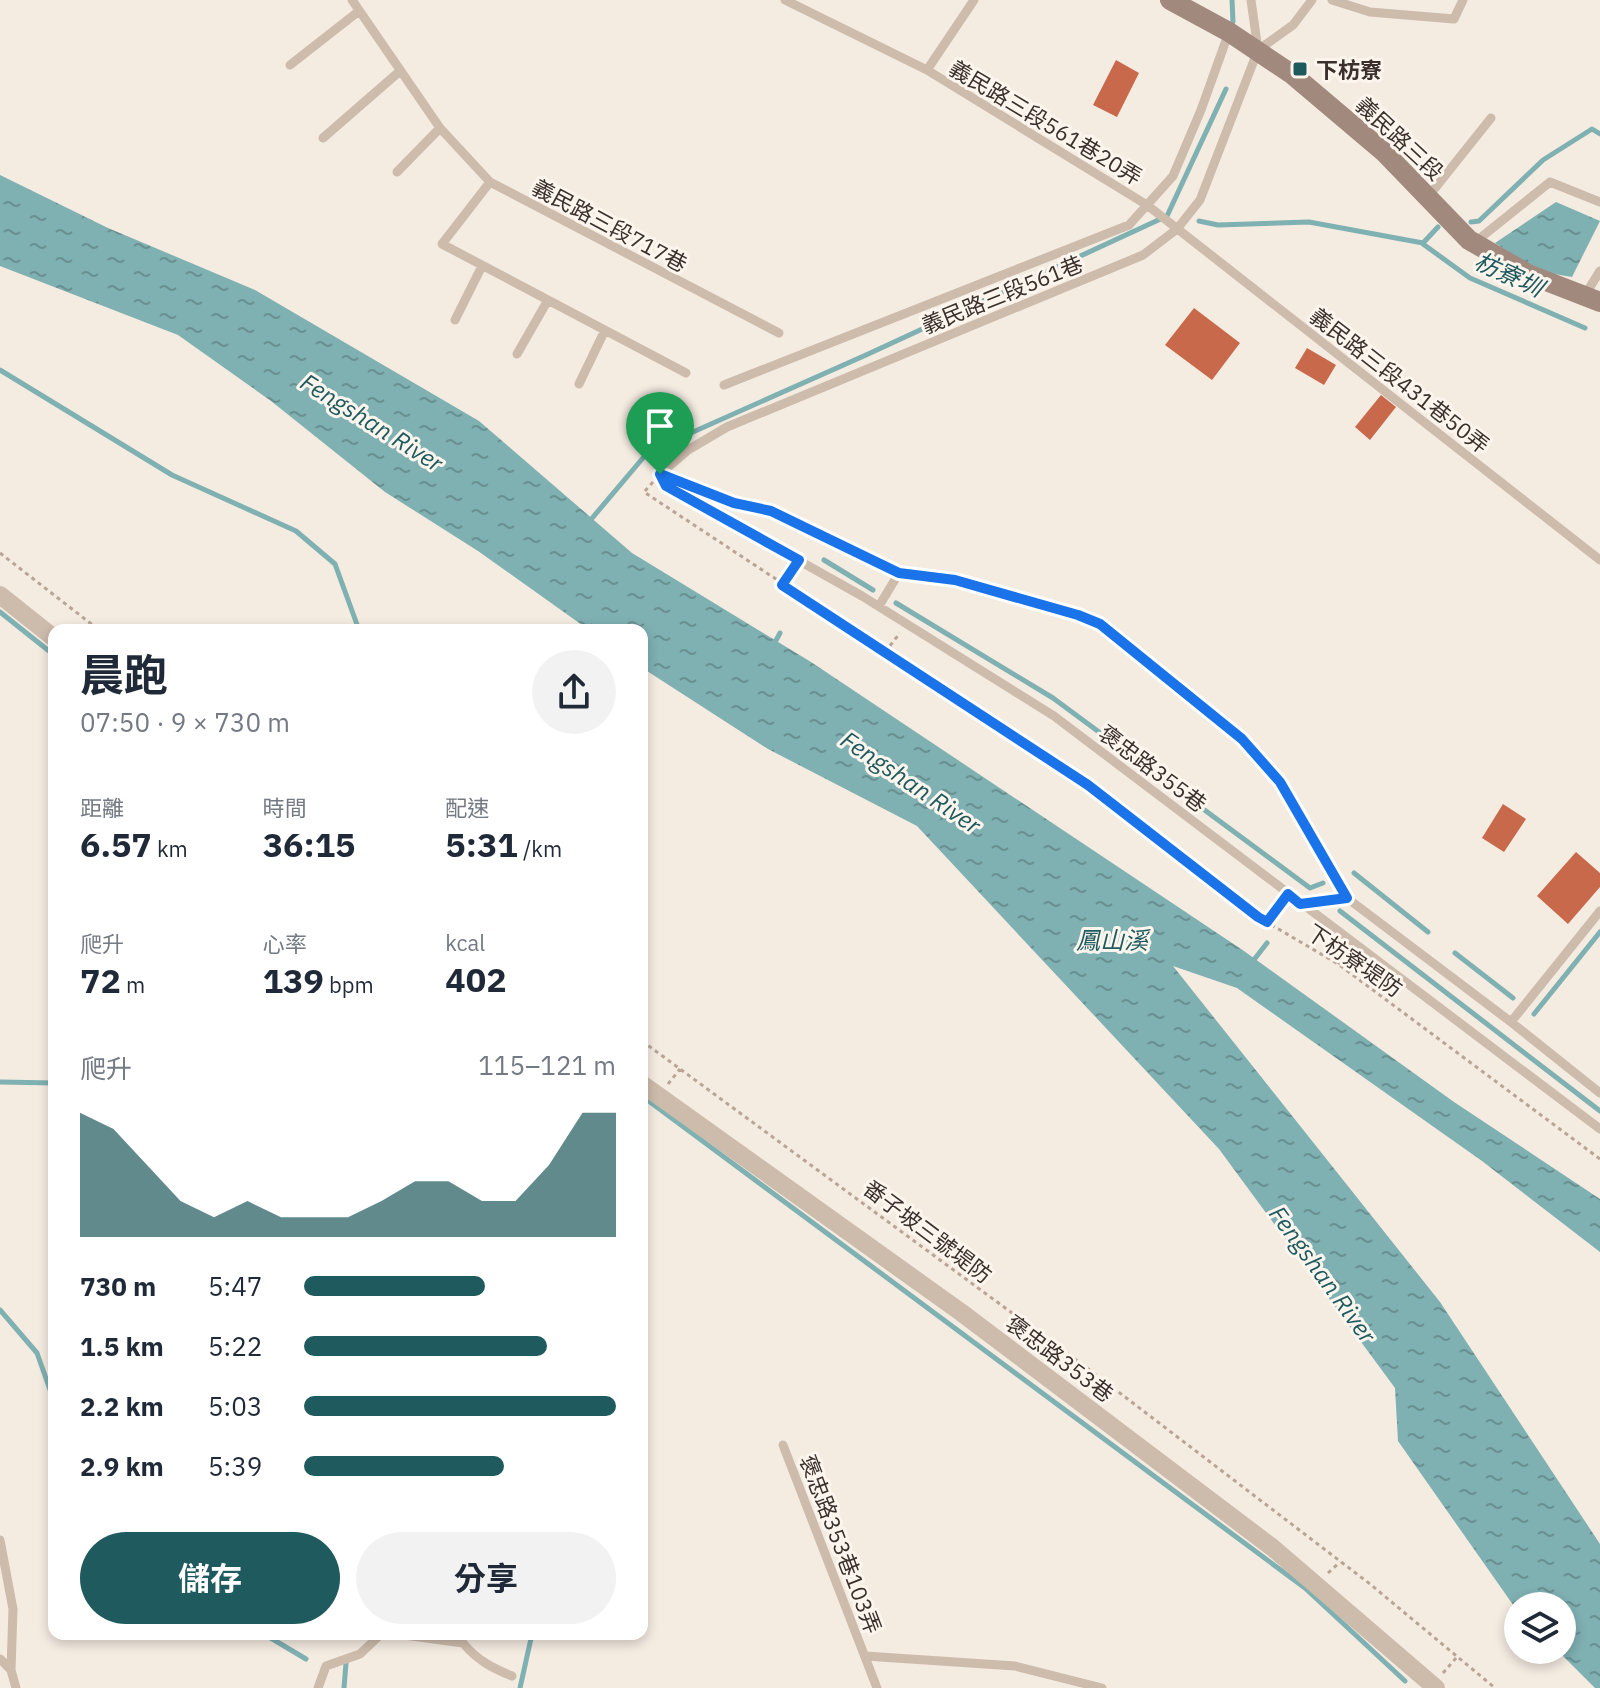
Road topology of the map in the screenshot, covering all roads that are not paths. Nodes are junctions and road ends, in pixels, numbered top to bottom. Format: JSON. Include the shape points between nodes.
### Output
{"nodes":[{"id":1,"x":352,"y":0,"type":"edge"},
{"id":2,"x":785,"y":0,"type":"edge"},
{"id":3,"x":974,"y":0,"type":"edge"},
{"id":4,"x":1170,"y":0,"type":"edge"},
{"id":5,"x":1251,"y":0,"type":"edge"},
{"id":6,"x":1312,"y":0,"type":"edge"},
{"id":7,"x":1332,"y":0,"type":"edge"},
{"id":8,"x":1463,"y":0,"type":"edge"},
{"id":9,"x":359,"y":11,"type":"junction"},
{"id":10,"x":1229,"y":32,"type":"junction"},
{"id":11,"x":1258,"y":50,"type":"junction"},
{"id":12,"x":290,"y":65,"type":"dead end"},
{"id":13,"x":927,"y":70,"type":"junction"},
{"id":14,"x":400,"y":71,"type":"junction"},
{"id":15,"x":1491,"y":118,"type":"dead end"},
{"id":16,"x":440,"y":128,"type":"junction"},
{"id":17,"x":323,"y":138,"type":"dead end"},
{"id":18,"x":397,"y":172,"type":"dead end"},
{"id":19,"x":490,"y":182,"type":"junction"},
{"id":20,"x":1428,"y":197,"type":"junction"},
{"id":21,"x":1600,"y":202,"type":"edge"},
{"id":22,"x":1147,"y":205,"type":"junction"},
{"id":23,"x":1177,"y":229,"type":"junction"},
{"id":24,"x":1474,"y":243,"type":"junction"},
{"id":25,"x":482,"y":266,"type":"junction"},
{"id":26,"x":1600,"y":271,"type":"edge"},
{"id":27,"x":1592,"y":299,"type":"edge"},
{"id":28,"x":548,"y":300,"type":"junction"},
{"id":29,"x":455,"y":320,"type":"dead end"},
{"id":30,"x":605,"y":330,"type":"junction"},
{"id":31,"x":779,"y":333,"type":"dead end"},
{"id":32,"x":517,"y":354,"type":"dead end"},
{"id":33,"x":686,"y":373,"type":"dead end"},
{"id":34,"x":579,"y":384,"type":"dead end"},
{"id":35,"x":724,"y":385,"type":"dead end"},
{"id":36,"x":660,"y":474,"type":"junction"},
{"id":37,"x":1600,"y":560,"type":"edge"},
{"id":38,"x":899,"y":573,"type":"junction"},
{"id":39,"x":0,"y":595,"type":"edge"},
{"id":40,"x":879,"y":606,"type":"junction"},
{"id":41,"x":48,"y":633,"type":"edge"},
{"id":42,"x":1347,"y":898,"type":"junction"},
{"id":43,"x":1300,"y":904,"type":"junction"},
{"id":44,"x":1600,"y":911,"type":"edge"},
{"id":45,"x":1511,"y":1022,"type":"junction"},
{"id":46,"x":648,"y":1088,"type":"edge"},
{"id":47,"x":1600,"y":1093,"type":"edge"},
{"id":48,"x":1600,"y":1129,"type":"edge"},
{"id":49,"x":783,"y":1445,"type":"dead end"},
{"id":50,"x":0,"y":1540,"type":"edge"},
{"id":51,"x":375,"y":1640,"type":"edge"},
{"id":52,"x":441,"y":1640,"type":"edge"},
{"id":53,"x":865,"y":1656,"type":"junction"},
{"id":54,"x":0,"y":1659,"type":"edge"},
{"id":55,"x":11,"y":1670,"type":"junction"},
{"id":56,"x":512,"y":1676,"type":"dead end"},
{"id":57,"x":1433,"y":1687,"type":"edge"},
{"id":58,"x":16,"y":1688,"type":"edge"},
{"id":59,"x":318,"y":1688,"type":"edge"},
{"id":60,"x":877,"y":1688,"type":"edge"},
{"id":61,"x":1102,"y":1688,"type":"edge"}],
"edges":[{"from":1,"to":9,"type":"lane","name":"義民路三段717巷"},
{"from":2,"to":13,"type":"lane","name":"義民路三段561巷20弄"},
{"from":3,"to":13,"type":"lane"},
{"from":4,"to":10,"type":"main road","name":"義民路三段"},
{"from":5,"to":11,"type":"lane"},
{"from":6,"to":11,"type":"lane","via":[[1293,25]]},
{"from":7,"to":8,"type":"lane","via":[[1370,12],[1454,19]]},
{"from":9,"to":12,"type":"lane"},
{"from":9,"to":14,"type":"lane","name":"義民路三段717巷"},
{"from":10,"to":11,"type":"main road","name":"義民路三段"},
{"from":10,"to":22,"type":"lane","name":"義民路三段561巷","via":[[1173,176]]},
{"from":11,"to":20,"type":"main road","name":"義民路三段","via":[[1384,152]]},
{"from":11,"to":23,"type":"lane","name":"義民路三段561巷","via":[[1200,200]]},
{"from":13,"to":22,"type":"lane","name":"義民路三段561巷20弄"},
{"from":14,"to":16,"type":"lane","name":"義民路三段717巷"},
{"from":14,"to":17,"type":"lane"},
{"from":15,"to":20,"type":"lane"},
{"from":16,"to":18,"type":"lane"},
{"from":16,"to":19,"type":"lane","name":"義民路三段717巷"},
{"from":19,"to":25,"type":"lane","via":[[442,244]]},
{"from":19,"to":31,"type":"lane","name":"義民路三段717巷"},
{"from":20,"to":24,"type":"main road","name":"義民路三段"},
{"from":21,"to":24,"type":"lane","via":[[1550,182]]},
{"from":22,"to":23,"type":"lane","name":"義民路三段561巷20弄"},
{"from":22,"to":35,"type":"lane","name":"義民路三段561巷","via":[[1129,225]]},
{"from":23,"to":36,"type":"lane","name":"義民路三段561巷","via":[[1143,255],[727,427]]},
{"from":23,"to":37,"type":"lane","name":"義民路三段431巷50弄"},
{"from":24,"to":27,"type":"main road","name":"義民路三段","via":[[1528,274]]},
{"from":25,"to":28,"type":"lane"},
{"from":25,"to":29,"type":"lane"},
{"from":26,"to":27,"type":"lane"},
{"from":28,"to":30,"type":"lane"},
{"from":28,"to":32,"type":"lane"},
{"from":30,"to":33,"type":"lane"},
{"from":30,"to":34,"type":"lane"},
{"from":36,"to":38,"type":"lane","via":[[734,503],[771,511]]},
{"from":36,"to":40,"type":"lane","name":"褒忠路355巷","via":[[666,486]]},
{"from":38,"to":40,"type":"lane"},
{"from":38,"to":42,"type":"lane","via":[[955,580],[1100,624],[1242,739],[1280,782]]},
{"from":39,"to":41,"type":"street"},
{"from":40,"to":43,"type":"lane","name":"褒忠路355巷","via":[[1054,716]]},
{"from":42,"to":43,"type":"lane"},
{"from":42,"to":45,"type":"lane"},
{"from":43,"to":48,"type":"lane","name":"褒忠路355巷"},
{"from":44,"to":45,"type":"lane"},
{"from":45,"to":47,"type":"lane"},
{"from":46,"to":57,"type":"street","name":"褒忠路353巷","via":[[962,1313],[1273,1548]]},
{"from":49,"to":53,"type":"lane","name":"褒忠路353巷103弄"},
{"from":50,"to":55,"type":"lane","via":[[13,1609]]},
{"from":51,"to":59,"type":"lane","via":[[360,1654],[326,1666]]},
{"from":52,"to":56,"type":"lane","via":[[463,1643],[489,1667]]},
{"from":53,"to":60,"type":"lane","name":"褒忠路353巷103弄"},
{"from":53,"to":61,"type":"lane","name":"褒忠路353巷103弄","via":[[1015,1666]]},
{"from":54,"to":55,"type":"lane"},
{"from":55,"to":58,"type":"lane"}]}
